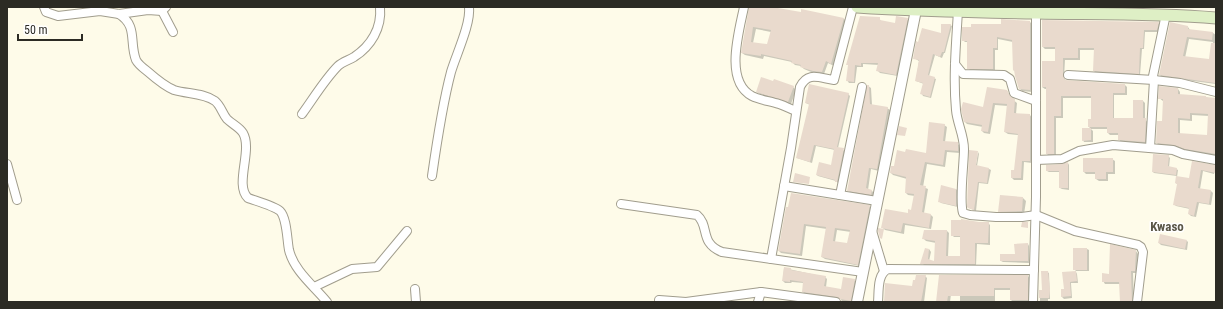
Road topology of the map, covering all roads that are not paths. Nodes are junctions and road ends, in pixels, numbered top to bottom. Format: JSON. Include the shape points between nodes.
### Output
{"nodes":[{"id":1,"x":44,"y":7,"type":"edge"},
{"id":2,"x":380,"y":7,"type":"edge"},
{"id":3,"x":469,"y":7,"type":"edge"},
{"id":4,"x":744,"y":7,"type":"edge"},
{"id":5,"x":853,"y":7,"type":"edge"},
{"id":6,"x":857,"y":7,"type":"edge"},
{"id":7,"x":164,"y":9,"type":"edge"},
{"id":8,"x":916,"y":9,"type":"edge"},
{"id":9,"x":1036,"y":10,"type":"edge"},
{"id":10,"x":958,"y":11,"type":"junction"},
{"id":11,"x":119,"y":14,"type":"junction"},
{"id":12,"x":1166,"y":14,"type":"junction"},
{"id":13,"x":1216,"y":18,"type":"edge"},
{"id":14,"x":173,"y":32,"type":"dead end"},
{"id":15,"x":956,"y":64,"type":"junction"},
{"id":16,"x":1068,"y":75,"type":"dead end"},
{"id":17,"x":1154,"y":80,"type":"junction"},
{"id":18,"x":862,"y":87,"type":"dead end"},
{"id":19,"x":1216,"y":92,"type":"edge"},
{"id":20,"x":1036,"y":101,"type":"junction"},
{"id":21,"x":796,"y":111,"type":"junction"},
{"id":22,"x":302,"y":114,"type":"dead end"},
{"id":23,"x":1150,"y":148,"type":"junction"},
{"id":24,"x":1036,"y":160,"type":"junction"},
{"id":25,"x":1216,"y":160,"type":"edge"},
{"id":26,"x":7,"y":164,"type":"edge"},
{"id":27,"x":432,"y":176,"type":"dead end"},
{"id":28,"x":784,"y":186,"type":"junction"},
{"id":29,"x":840,"y":195,"type":"junction"},
{"id":30,"x":17,"y":200,"type":"dead end"},
{"id":31,"x":877,"y":201,"type":"junction"},
{"id":32,"x":621,"y":204,"type":"dead end"},
{"id":33,"x":1036,"y":215,"type":"junction"},
{"id":34,"x":871,"y":230,"type":"junction"},
{"id":35,"x":407,"y":231,"type":"dead end"},
{"id":36,"x":771,"y":259,"type":"junction"},
{"id":37,"x":1034,"y":270,"type":"junction"},
{"id":38,"x":884,"y":271,"type":"junction"},
{"id":39,"x":863,"y":272,"type":"junction"},
{"id":40,"x":314,"y":287,"type":"junction"},
{"id":41,"x":415,"y":289,"type":"dead end"},
{"id":42,"x":761,"y":292,"type":"junction"},
{"id":43,"x":659,"y":300,"type":"dead end"},
{"id":44,"x":327,"y":302,"type":"edge"},
{"id":45,"x":416,"y":302,"type":"edge"},
{"id":46,"x":758,"y":302,"type":"edge"},
{"id":47,"x":836,"y":302,"type":"edge"},
{"id":48,"x":857,"y":302,"type":"edge"},
{"id":49,"x":878,"y":302,"type":"edge"},
{"id":50,"x":1033,"y":302,"type":"edge"},
{"id":51,"x":1136,"y":302,"type":"edge"}],
"edges":[{"from":1,"to":11,"type":"street","via":[[46,12],[58,16],[100,11]]},
{"from":2,"to":22,"type":"street","via":[[374,38],[365,49],[338,67]]},
{"from":3,"to":27,"type":"street","via":[[468,20],[451,72]]},
{"from":4,"to":21,"type":"street","via":[[735,60],[740,83],[753,97]]},
{"from":5,"to":21,"type":"street","via":[[834,80],[811,76],[804,80],[800,87]]},
{"from":6,"to":8,"type":"main road"},
{"from":7,"to":11,"type":"street"},
{"from":7,"to":14,"type":"street"},
{"from":8,"to":10,"type":"main road"},
{"from":8,"to":31,"type":"street"},
{"from":9,"to":10,"type":"main road"},
{"from":9,"to":12,"type":"main road"},
{"from":9,"to":20,"type":"street"},
{"from":10,"to":15,"type":"street"},
{"from":11,"to":40,"type":"street","via":[[131,27],[139,64],[175,90],[208,97],[219,105],[227,119],[239,128],[244,135],[246,146],[243,186],[245,195],[280,211],[289,251],[299,270]]},
{"from":12,"to":13,"type":"main road"},
{"from":12,"to":17,"type":"street"},
{"from":15,"to":20,"type":"street","via":[[964,74],[1004,75],[1010,79],[1014,93]]},
{"from":15,"to":33,"type":"street","via":[[956,114],[964,147],[963,213],[996,218]]},
{"from":16,"to":17,"type":"street"},
{"from":17,"to":19,"type":"street","via":[[1189,84]]},
{"from":17,"to":23,"type":"street"},
{"from":18,"to":29,"type":"street"},
{"from":20,"to":24,"type":"street"},
{"from":21,"to":28,"type":"street"},
{"from":23,"to":24,"type":"street","via":[[1113,145],[1079,151],[1062,160]]},
{"from":23,"to":25,"type":"street","via":[[1173,150]]},
{"from":24,"to":33,"type":"street"},
{"from":26,"to":30,"type":"street"},
{"from":28,"to":29,"type":"street"},
{"from":28,"to":36,"type":"street"},
{"from":29,"to":31,"type":"street"},
{"from":31,"to":34,"type":"street"},
{"from":32,"to":36,"type":"street","via":[[697,215],[702,221],[709,243],[715,249]]},
{"from":33,"to":37,"type":"street"},
{"from":33,"to":51,"type":"street","via":[[1074,231],[1141,247],[1143,252]]},
{"from":34,"to":38,"type":"street"},
{"from":34,"to":39,"type":"street"},
{"from":35,"to":40,"type":"street","via":[[377,267],[352,269]]},
{"from":36,"to":39,"type":"street"},
{"from":37,"to":38,"type":"street","via":[[893,268]]},
{"from":37,"to":50,"type":"street"},
{"from":38,"to":49,"type":"street","via":[[880,278]]},
{"from":39,"to":48,"type":"street"},
{"from":40,"to":44,"type":"street"},
{"from":41,"to":45,"type":"street"},
{"from":42,"to":43,"type":"street","via":[[686,302]]},
{"from":42,"to":46,"type":"street"},
{"from":42,"to":47,"type":"street"}]}
